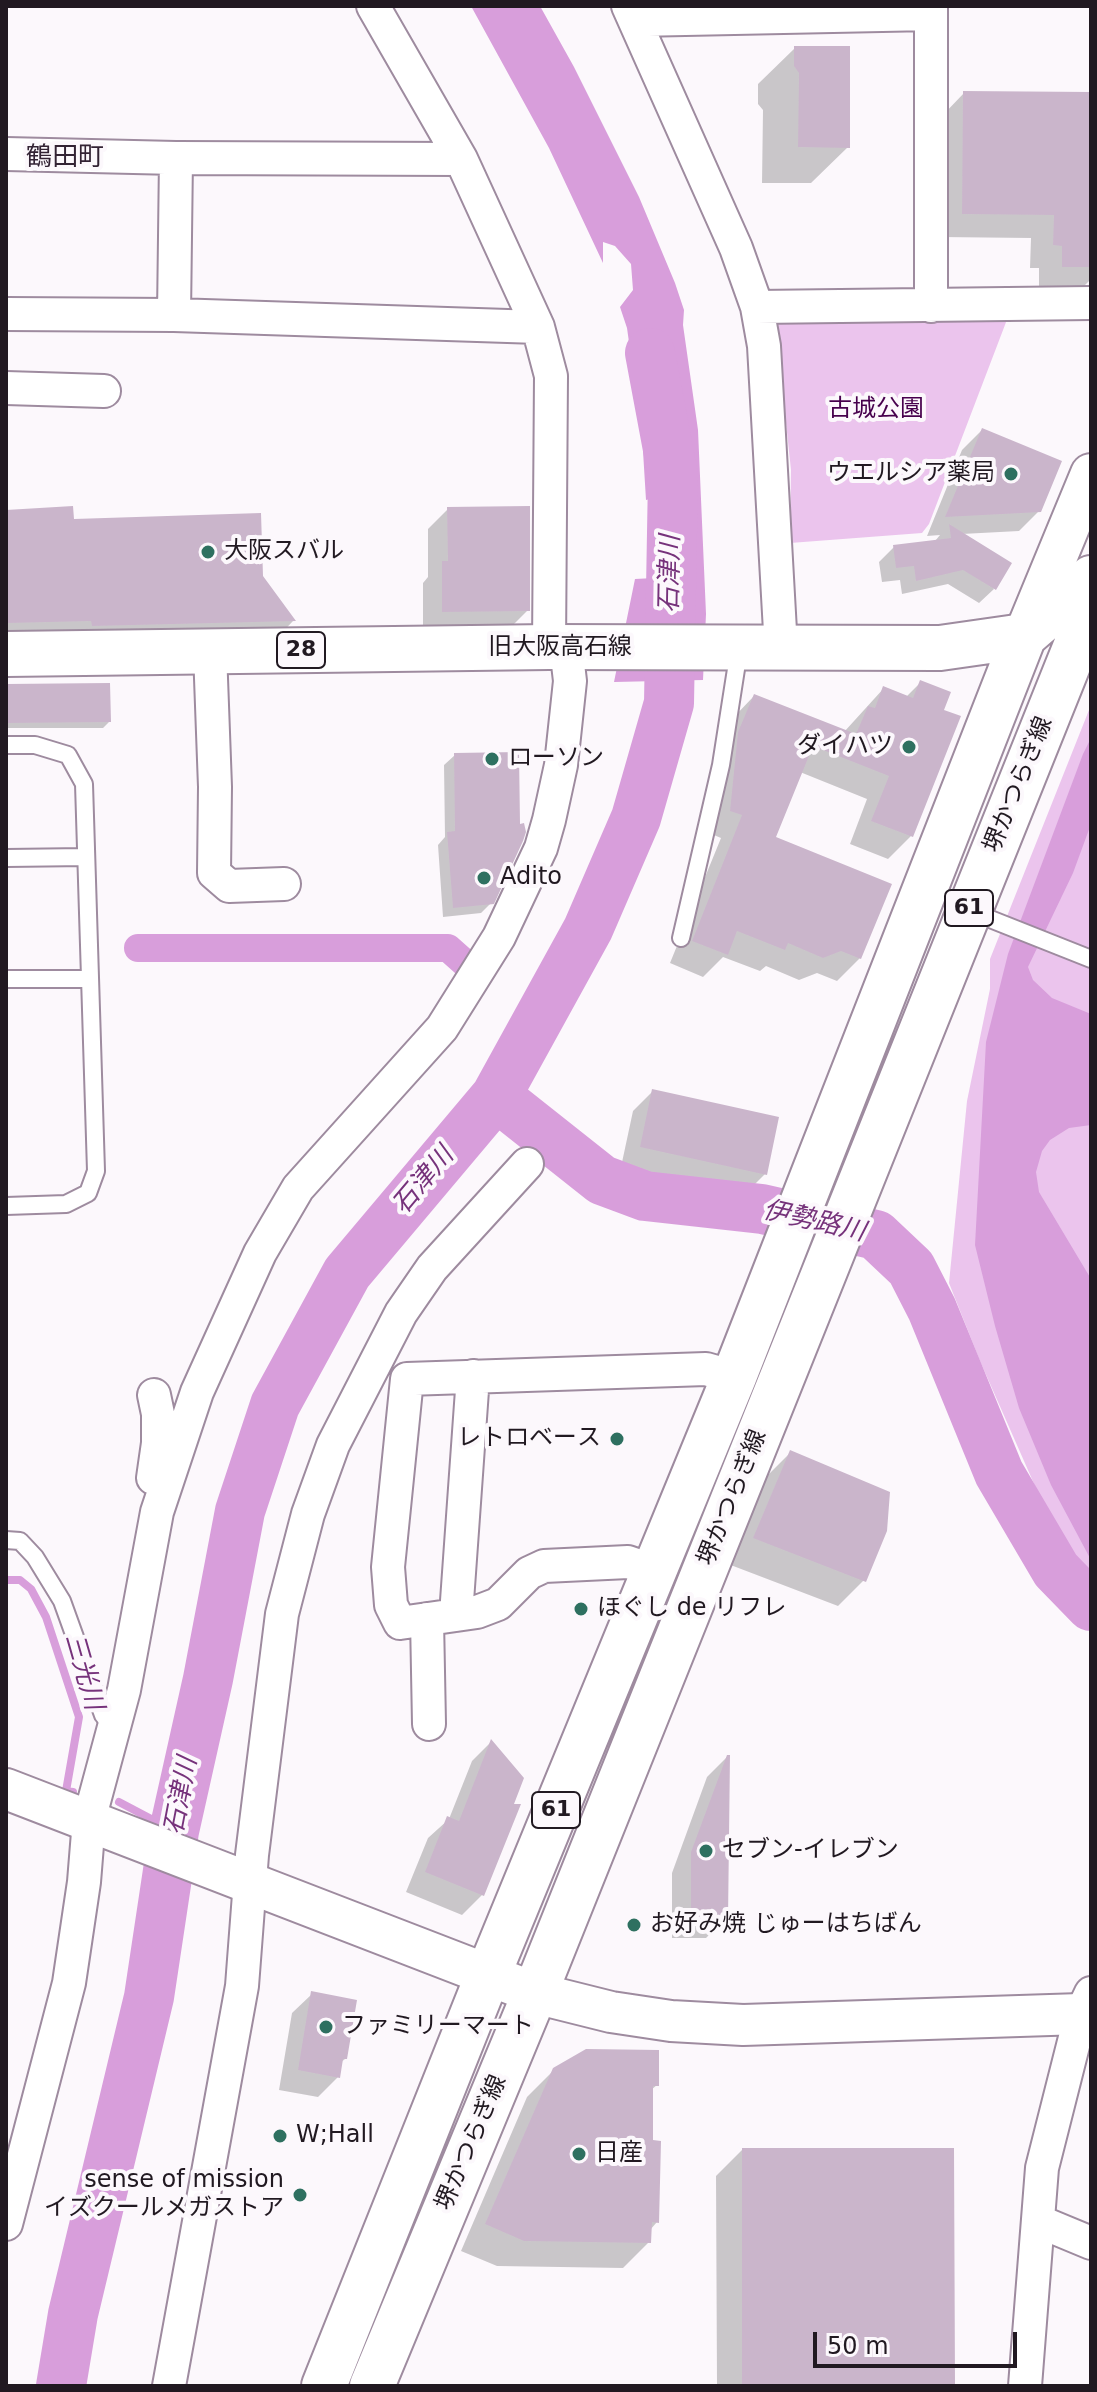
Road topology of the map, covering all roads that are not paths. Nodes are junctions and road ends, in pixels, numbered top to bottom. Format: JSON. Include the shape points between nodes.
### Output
{"nodes":[{"id":1,"x":373,"y":6,"type":"edge"},
{"id":2,"x":931,"y":10,"type":"edge"},
{"id":3,"x":632,"y":13,"type":"edge"},
{"id":4,"x":6,"y":154,"type":"edge"},
{"id":5,"x":176,"y":158,"type":"junction"},
{"id":6,"x":461,"y":159,"type":"junction"},
{"id":7,"x":1091,"y":303,"type":"edge"},
{"id":8,"x":931,"y":306,"type":"junction"},
{"id":9,"x":757,"y":307,"type":"junction"},
{"id":10,"x":6,"y":314,"type":"edge"},
{"id":11,"x":174,"y":315,"type":"junction"},
{"id":12,"x":538,"y":327,"type":"junction"},
{"id":13,"x":6,"y":388,"type":"edge"},
{"id":14,"x":104,"y":391,"type":"dead end"},
{"id":15,"x":1091,"y":474,"type":"edge"},
{"id":16,"x":1091,"y":578,"type":"edge"},
{"id":17,"x":1091,"y":608,"type":"edge"},
{"id":18,"x":1024,"y":636,"type":"junction"},
{"id":19,"x":571,"y":647,"type":"junction"},
{"id":20,"x":749,"y":649,"type":"junction"},
{"id":21,"x":210,"y":651,"type":"junction"},
{"id":22,"x":6,"y":654,"type":"edge"},
{"id":23,"x":6,"y":745,"type":"edge"},
{"id":24,"x":86,"y":857,"type":"junction"},
{"id":25,"x":6,"y":858,"type":"edge"},
{"id":26,"x":284,"y":884,"type":"dead end"},
{"id":27,"x":984,"y":917,"type":"junction"},
{"id":28,"x":681,"y":938,"type":"dead end"},
{"id":29,"x":1091,"y":959,"type":"edge"},
{"id":30,"x":6,"y":979,"type":"edge"},
{"id":31,"x":90,"y":979,"type":"junction"},
{"id":32,"x":527,"y":1164,"type":"dead end"},
{"id":33,"x":6,"y":1206,"type":"edge"},
{"id":34,"x":473,"y":1376,"type":"junction"},
{"id":35,"x":734,"y":1377,"type":"junction"},
{"id":36,"x":154,"y":1395,"type":"dead end"},
{"id":37,"x":157,"y":1512,"type":"junction"},
{"id":38,"x":6,"y":1540,"type":"edge"},
{"id":39,"x":654,"y":1571,"type":"junction"},
{"id":40,"x":442,"y":1617,"type":"junction"},
{"id":41,"x":429,"y":1724,"type":"dead end"},
{"id":42,"x":113,"y":1728,"type":"junction"},
{"id":43,"x":6,"y":1789,"type":"edge"},
{"id":44,"x":94,"y":1822,"type":"junction"},
{"id":45,"x":242,"y":1880,"type":"junction"},
{"id":46,"x":488,"y":1975,"type":"junction"},
{"id":47,"x":535,"y":1993,"type":"junction"},
{"id":48,"x":1088,"y":2006,"type":"edge"},
{"id":49,"x":1038,"y":2221,"type":"junction"},
{"id":50,"x":6,"y":2224,"type":"edge"},
{"id":51,"x":1091,"y":2243,"type":"edge"},
{"id":52,"x":169,"y":2386,"type":"edge"},
{"id":53,"x":324,"y":2386,"type":"edge"},
{"id":54,"x":372,"y":2386,"type":"edge"},
{"id":55,"x":1025,"y":2386,"type":"edge"}],
"edges":[{"from":1,"to":6,"type":"street"},
{"from":2,"to":3,"type":"street"},
{"from":2,"to":8,"type":"street"},
{"from":3,"to":9,"type":"street"},
{"from":4,"to":5,"type":"street"},
{"from":5,"to":6,"type":"street"},
{"from":5,"to":11,"type":"street"},
{"from":6,"to":12,"type":"street"},
{"from":7,"to":8,"type":"street"},
{"from":8,"to":9,"type":"street"},
{"from":9,"to":20,"type":"street","via":[[764,346]]},
{"from":10,"to":11,"type":"street"},
{"from":11,"to":12,"type":"street"},
{"from":12,"to":19,"type":"street","via":[[551,376]]},
{"from":13,"to":14,"type":"street"},
{"from":15,"to":18,"type":"street"},
{"from":16,"to":18,"type":"main road"},
{"from":17,"to":27,"type":"main road","name":"堺かつらぎ線","number":"61"},
{"from":18,"to":20,"type":"main road","name":"旧大阪高石線","number":"28","via":[[940,648]]},
{"from":18,"to":35,"type":"main road","name":"堺かつらぎ線","number":"61"},
{"from":19,"to":20,"type":"main road","name":"旧大阪高石線","number":"28"},
{"from":19,"to":21,"type":"main road","name":"旧大阪高石線","number":"28"},
{"from":19,"to":37,"type":"street","via":[[561,765],[549,820],[499,937],[442,1028],[298,1188],[260,1253],[197,1392]]},
{"from":20,"to":28,"type":"lane"},
{"from":21,"to":22,"type":"main road","name":"旧大阪高石線","number":"28"},
{"from":21,"to":26,"type":"street","via":[[226,787],[214,873],[229,886]]},
{"from":23,"to":24,"type":"lane","via":[[35,745],[68,755],[84,784]]},
{"from":24,"to":25,"type":"lane"},
{"from":24,"to":31,"type":"lane"},
{"from":27,"to":29,"type":"lane"},
{"from":27,"to":47,"type":"main road","name":"堺かつらぎ線","number":"61","via":[[841,1229]]},
{"from":30,"to":31,"type":"lane"},
{"from":31,"to":33,"type":"lane","via":[[96,1171],[88,1193],[66,1204]]},
{"from":32,"to":45,"type":"street","via":[[401,1313],[333,1445],[282,1614]]},
{"from":34,"to":35,"type":"street","via":[[706,1369]]},
{"from":34,"to":40,"type":"street"},
{"from":34,"to":40,"type":"street","via":[[407,1379],[388,1567],[391,1605],[400,1623]]},
{"from":35,"to":39,"type":"main road","name":"堺かつらぎ線","number":"61"},
{"from":36,"to":37,"type":"street","via":[[158,1443],[151,1499]]},
{"from":37,"to":42,"type":"street"},
{"from":38,"to":42,"type":"lane","via":[[20,1541],[35,1557],[62,1601],[103,1715]]},
{"from":39,"to":40,"type":"street","via":[[628,1562],[544,1566],[529,1573],[498,1604]]},
{"from":39,"to":46,"type":"main road","name":"堺かつらぎ線","number":"61"},
{"from":40,"to":41,"type":"street"},
{"from":42,"to":44,"type":"street"},
{"from":43,"to":44,"type":"street"},
{"from":44,"to":45,"type":"street"},
{"from":44,"to":50,"type":"street","via":[[69,1983]]},
{"from":45,"to":46,"type":"street"},
{"from":45,"to":52,"type":"street","via":[[242,1986]]},
{"from":46,"to":47,"type":"street"},
{"from":46,"to":53,"type":"main road","name":"堺かつらぎ線","number":"61"},
{"from":47,"to":48,"type":"street","via":[[611,2012],[743,2025]]},
{"from":47,"to":54,"type":"main road","name":"堺かつらぎ線","number":"61"},
{"from":48,"to":49,"type":"street","via":[[1042,2168]]},
{"from":49,"to":51,"type":"street"},
{"from":49,"to":55,"type":"street"}]}
